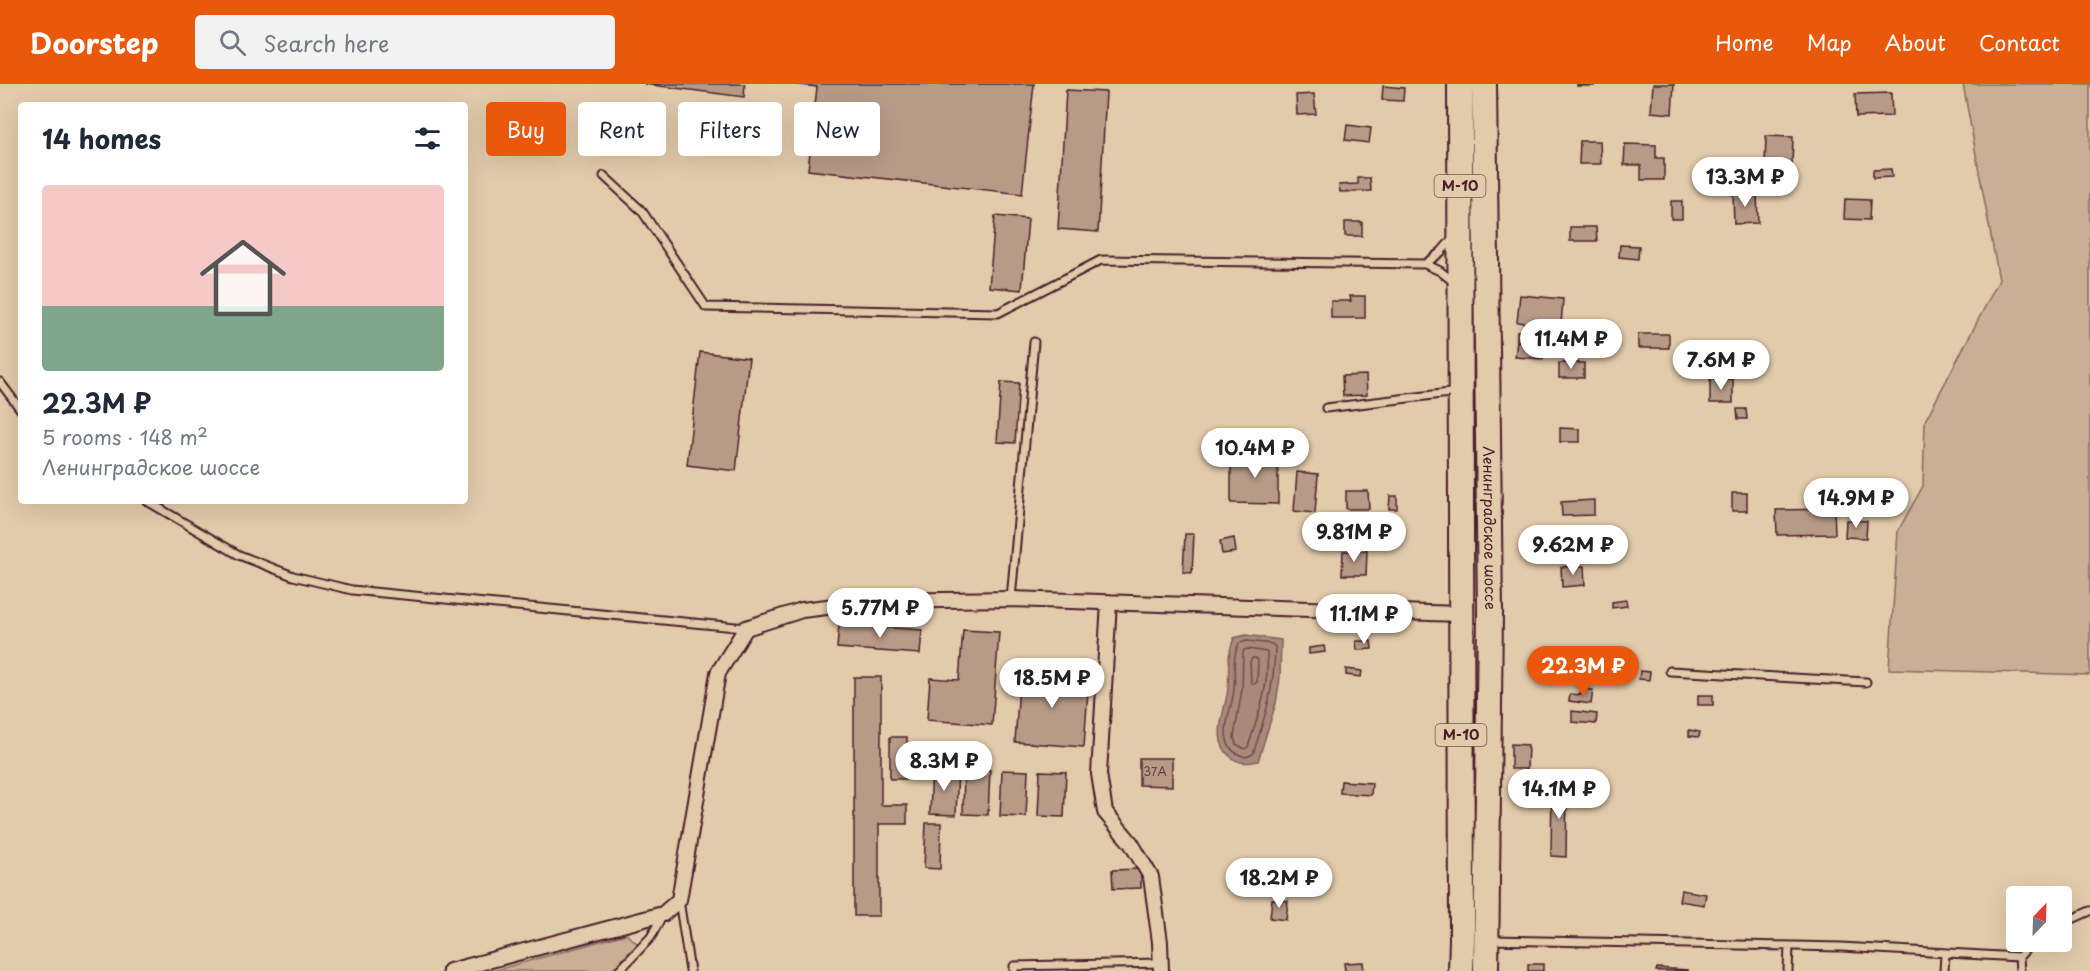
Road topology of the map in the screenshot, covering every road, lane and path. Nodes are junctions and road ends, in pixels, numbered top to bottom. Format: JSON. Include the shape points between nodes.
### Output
{"nodes":[{"id":1,"x":1460,"y":84,"type":"edge"},
{"id":2,"x":1484,"y":84,"type":"edge"},
{"id":3,"x":604,"y":176,"type":"dead end"},
{"id":4,"x":1461,"y":226,"type":"junction"},
{"id":5,"x":1425,"y":264,"type":"junction"},
{"id":6,"x":1460,"y":288,"type":"junction"},
{"id":7,"x":1034,"y":342,"type":"dead end"},
{"id":8,"x":0,"y":382,"type":"edge"},
{"id":9,"x":1460,"y":392,"type":"junction"},
{"id":10,"x":18,"y":406,"type":"edge"},
{"id":11,"x":1326,"y":408,"type":"dead end"},
{"id":12,"x":152,"y":504,"type":"edge"},
{"id":13,"x":1011,"y":599,"type":"junction"},
{"id":14,"x":1109,"y":602,"type":"junction"},
{"id":15,"x":1460,"y":614,"type":"junction"},
{"id":16,"x":746,"y":628,"type":"junction"},
{"id":17,"x":1670,"y":671,"type":"dead end"},
{"id":18,"x":1866,"y":682,"type":"dead end"},
{"id":19,"x":679,"y":900,"type":"junction"},
{"id":20,"x":2090,"y":912,"type":"edge"},
{"id":21,"x":663,"y":914,"type":"junction"},
{"id":22,"x":2072,"y":919,"type":"edge"},
{"id":23,"x":1488,"y":940,"type":"junction"},
{"id":24,"x":1789,"y":946,"type":"junction"},
{"id":25,"x":1945,"y":952,"type":"junction"},
{"id":26,"x":2023,"y":952,"type":"edge"},
{"id":27,"x":2019,"y":957,"type":"junction"},
{"id":28,"x":1161,"y":967,"type":"edge"},
{"id":29,"x":450,"y":971,"type":"edge"},
{"id":30,"x":619,"y":971,"type":"edge"},
{"id":31,"x":690,"y":971,"type":"edge"},
{"id":32,"x":1014,"y":971,"type":"edge"},
{"id":33,"x":1461,"y":971,"type":"edge"},
{"id":34,"x":1486,"y":971,"type":"edge"},
{"id":35,"x":1788,"y":971,"type":"edge"},
{"id":36,"x":1944,"y":971,"type":"edge"},
{"id":37,"x":2020,"y":971,"type":"edge"}],
"edges":[{"from":1,"to":4,"type":"highway","name":"Ленинградское шоссе","number":"М-10"},
{"from":2,"to":23,"type":"highway","name":"Ленинградское шоссе","number":"М-10","via":[[1490,602]]},
{"from":3,"to":5,"type":"lane","via":[[642,211],[706,307],[998,313],[1101,260]]},
{"from":4,"to":5,"type":"lane","via":[[1441,252]]},
{"from":4,"to":6,"type":"highway","name":"Ленинградское шоссе","number":"М-10"},
{"from":5,"to":6,"type":"lane","via":[[1451,278]]},
{"from":6,"to":9,"type":"highway","name":"Ленинградское шоссе","number":"М-10"},
{"from":7,"to":13,"type":"lane"},
{"from":8,"to":10,"type":"lane"},
{"from":9,"to":11,"type":"lane"},
{"from":9,"to":15,"type":"highway","name":"Ленинградское шоссе","number":"М-10"},
{"from":12,"to":16,"type":"lane","via":[[239,555],[293,576],[352,590]]},
{"from":13,"to":14,"type":"street"},
{"from":13,"to":16,"type":"street","via":[[876,601],[802,610]]},
{"from":14,"to":15,"type":"street"},
{"from":14,"to":28,"type":"street","via":[[1099,774],[1105,812],[1131,843],[1151,877]]},
{"from":15,"to":33,"type":"highway","name":"Ленинградское шоссе","number":"М-10"},
{"from":16,"to":19,"type":"street","via":[[718,673]]},
{"from":17,"to":18,"type":"lane"},
{"from":19,"to":21,"type":"street"},
{"from":19,"to":31,"type":"lane"},
{"from":20,"to":22,"type":"lane"},
{"from":21,"to":29,"type":"street"},
{"from":21,"to":30,"type":"lane","via":[[651,937]]},
{"from":23,"to":24,"type":"lane"},
{"from":23,"to":34,"type":"highway","name":"Ленинградское шоссе","number":"М-10"},
{"from":24,"to":25,"type":"lane"},
{"from":24,"to":35,"type":"lane"},
{"from":25,"to":27,"type":"lane"},
{"from":25,"to":36,"type":"lane"},
{"from":26,"to":27,"type":"lane"},
{"from":27,"to":37,"type":"lane"},
{"from":28,"to":32,"type":"lane","via":[[1014,966]]}]}
